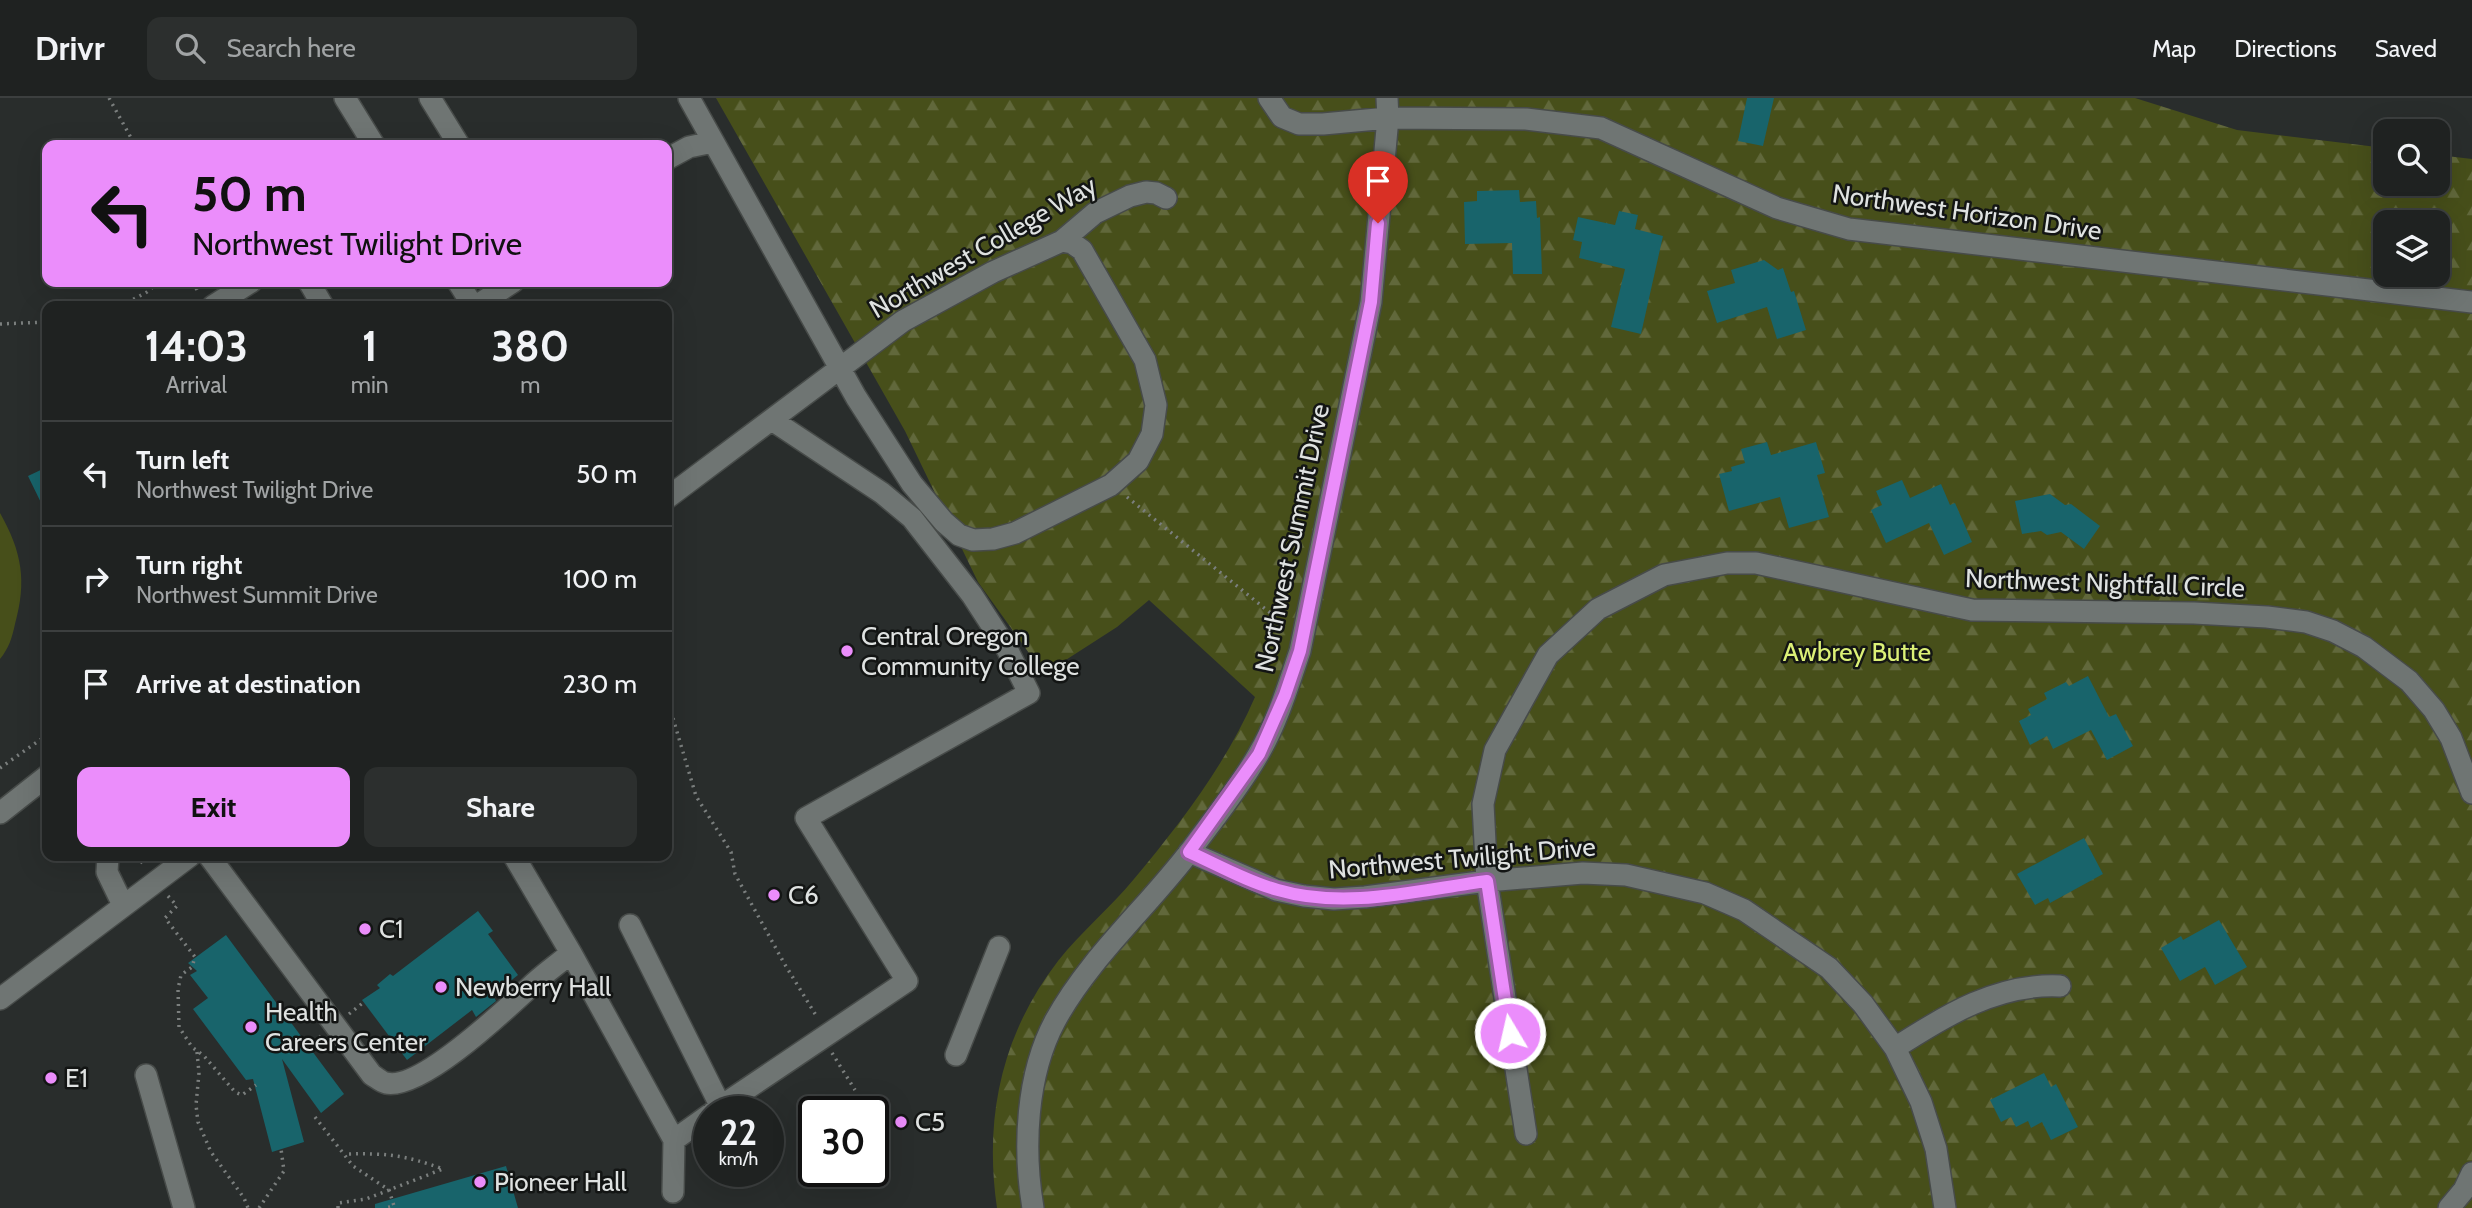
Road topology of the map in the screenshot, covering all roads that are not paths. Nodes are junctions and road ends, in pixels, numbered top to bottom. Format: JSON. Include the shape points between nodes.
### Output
{"nodes":[{"id":1,"x":345,"y":98,"type":"edge"},
{"id":2,"x":430,"y":98,"type":"edge"},
{"id":3,"x":689,"y":98,"type":"edge"},
{"id":4,"x":1269,"y":98,"type":"edge"},
{"id":5,"x":1387,"y":108,"type":"edge"},
{"id":6,"x":371,"y":140,"type":"edge"},
{"id":7,"x":456,"y":140,"type":"edge"},
{"id":8,"x":713,"y":142,"type":"junction"},
{"id":9,"x":672,"y":156,"type":"edge"},
{"id":10,"x":1166,"y":198,"type":"dead end"},
{"id":11,"x":1062,"y":241,"type":"junction"},
{"id":12,"x":243,"y":287,"type":"edge"},
{"id":13,"x":505,"y":287,"type":"edge"},
{"id":14,"x":221,"y":301,"type":"edge"},
{"id":15,"x":483,"y":301,"type":"edge"},
{"id":16,"x":2472,"y":302,"type":"edge"},
{"id":17,"x":839,"y":368,"type":"junction"},
{"id":18,"x":772,"y":420,"type":"junction"},
{"id":19,"x":672,"y":494,"type":"edge"},
{"id":20,"x":42,"y":780,"type":"edge"},
{"id":21,"x":2472,"y":793,"type":"edge"},
{"id":22,"x":0,"y":813,"type":"edge"},
{"id":23,"x":1189,"y":852,"type":"junction"},
{"id":24,"x":108,"y":861,"type":"edge"},
{"id":25,"x":183,"y":861,"type":"edge"},
{"id":26,"x":213,"y":861,"type":"edge"},
{"id":27,"x":517,"y":861,"type":"edge"},
{"id":28,"x":1487,"y":881,"type":"junction"},
{"id":29,"x":123,"y":905,"type":"junction"},
{"id":30,"x":630,"y":925,"type":"dead end"},
{"id":31,"x":999,"y":947,"type":"dead end"},
{"id":32,"x":571,"y":953,"type":"junction"},
{"id":33,"x":2060,"y":986,"type":"dead end"},
{"id":34,"x":0,"y":999,"type":"edge"},
{"id":35,"x":1895,"y":1048,"type":"junction"},
{"id":36,"x":956,"y":1055,"type":"dead end"},
{"id":37,"x":146,"y":1075,"type":"dead end"},
{"id":38,"x":708,"y":1096,"type":"edge"},
{"id":39,"x":737,"y":1096,"type":"edge"},
{"id":40,"x":693,"y":1127,"type":"edge"},
{"id":41,"x":1526,"y":1134,"type":"dead end"},
{"id":42,"x":674,"y":1140,"type":"junction"},
{"id":43,"x":2472,"y":1173,"type":"edge"},
{"id":44,"x":673,"y":1192,"type":"dead end"},
{"id":45,"x":184,"y":1208,"type":"edge"},
{"id":46,"x":1033,"y":1208,"type":"edge"},
{"id":47,"x":1945,"y":1208,"type":"edge"},
{"id":48,"x":2449,"y":1208,"type":"edge"}],
"edges":[{"from":1,"to":6,"type":"street"},
{"from":2,"to":7,"type":"street"},
{"from":3,"to":8,"type":"street"},
{"from":4,"to":5,"type":"street","name":"Northwest Horizon Drive","via":[[1282,117],[1299,124],[1323,124]]},
{"from":5,"to":16,"type":"street","name":"Northwest Horizon Drive","via":[[1601,128],[1777,208],[1849,229]]},
{"from":5,"to":23,"type":"street","name":"Northwest Summit Drive","via":[[1371,302],[1302,639],[1285,695],[1259,754]]},
{"from":8,"to":9,"type":"street"},
{"from":8,"to":17,"type":"street"},
{"from":10,"to":11,"type":"street","name":"Northwest College Way","via":[[1146,191],[1130,196],[1095,214]]},
{"from":11,"to":17,"type":"street","name":"Northwest College Way","via":[[903,321]]},
{"from":11,"to":17,"type":"street","via":[[1082,250],[1145,360],[1156,405],[1152,434],[1138,461],[1111,485],[1015,533],[973,540],[959,535],[912,484]]},
{"from":12,"to":14,"type":"street"},
{"from":13,"to":15,"type":"street"},
{"from":17,"to":18,"type":"street","name":"Northwest College Way"},
{"from":18,"to":19,"type":"street","name":"Northwest College Way"},
{"from":18,"to":39,"type":"street","via":[[912,518],[972,595],[1029,692],[806,818],[907,981]]},
{"from":20,"to":22,"type":"street"},
{"from":21,"to":28,"type":"street","name":"Northwest Nightfall Circle","via":[[2451,738],[2409,681],[2364,647],[2306,622],[2193,613],[1972,610],[1756,563],[1727,563],[1664,575],[1598,609],[1548,654],[1495,750],[1483,804]]},
{"from":23,"to":28,"type":"street","name":"Northwest Twilight Drive","via":[[1276,890],[1314,897],[1365,897]]},
{"from":23,"to":46,"type":"street","name":"Northwest Summit Drive","via":[[1084,978],[1054,1023],[1037,1068],[1026,1138]]},
{"from":24,"to":29,"type":"street","via":[[107,872]]},
{"from":25,"to":29,"type":"street"},
{"from":26,"to":32,"type":"street","via":[[372,1075],[387,1083],[405,1081],[432,1068]]},
{"from":27,"to":32,"type":"street"},
{"from":28,"to":35,"type":"street","name":"Northwest Twilight Drive","via":[[1583,873],[1626,875],[1705,893],[1744,911],[1829,968]]},
{"from":28,"to":41,"type":"street","name":"Northwest Nightfall Circle"},
{"from":29,"to":34,"type":"street"},
{"from":30,"to":38,"type":"street"},
{"from":31,"to":36,"type":"street"},
{"from":32,"to":42,"type":"street"},
{"from":33,"to":35,"type":"street","via":[[2015,989],[1964,1006]]},
{"from":35,"to":47,"type":"street","name":"Northwest Twilight Drive","via":[[1932,1137]]},
{"from":37,"to":45,"type":"street"},
{"from":40,"to":42,"type":"street"},
{"from":42,"to":44,"type":"street"},
{"from":43,"to":48,"type":"street"}]}
